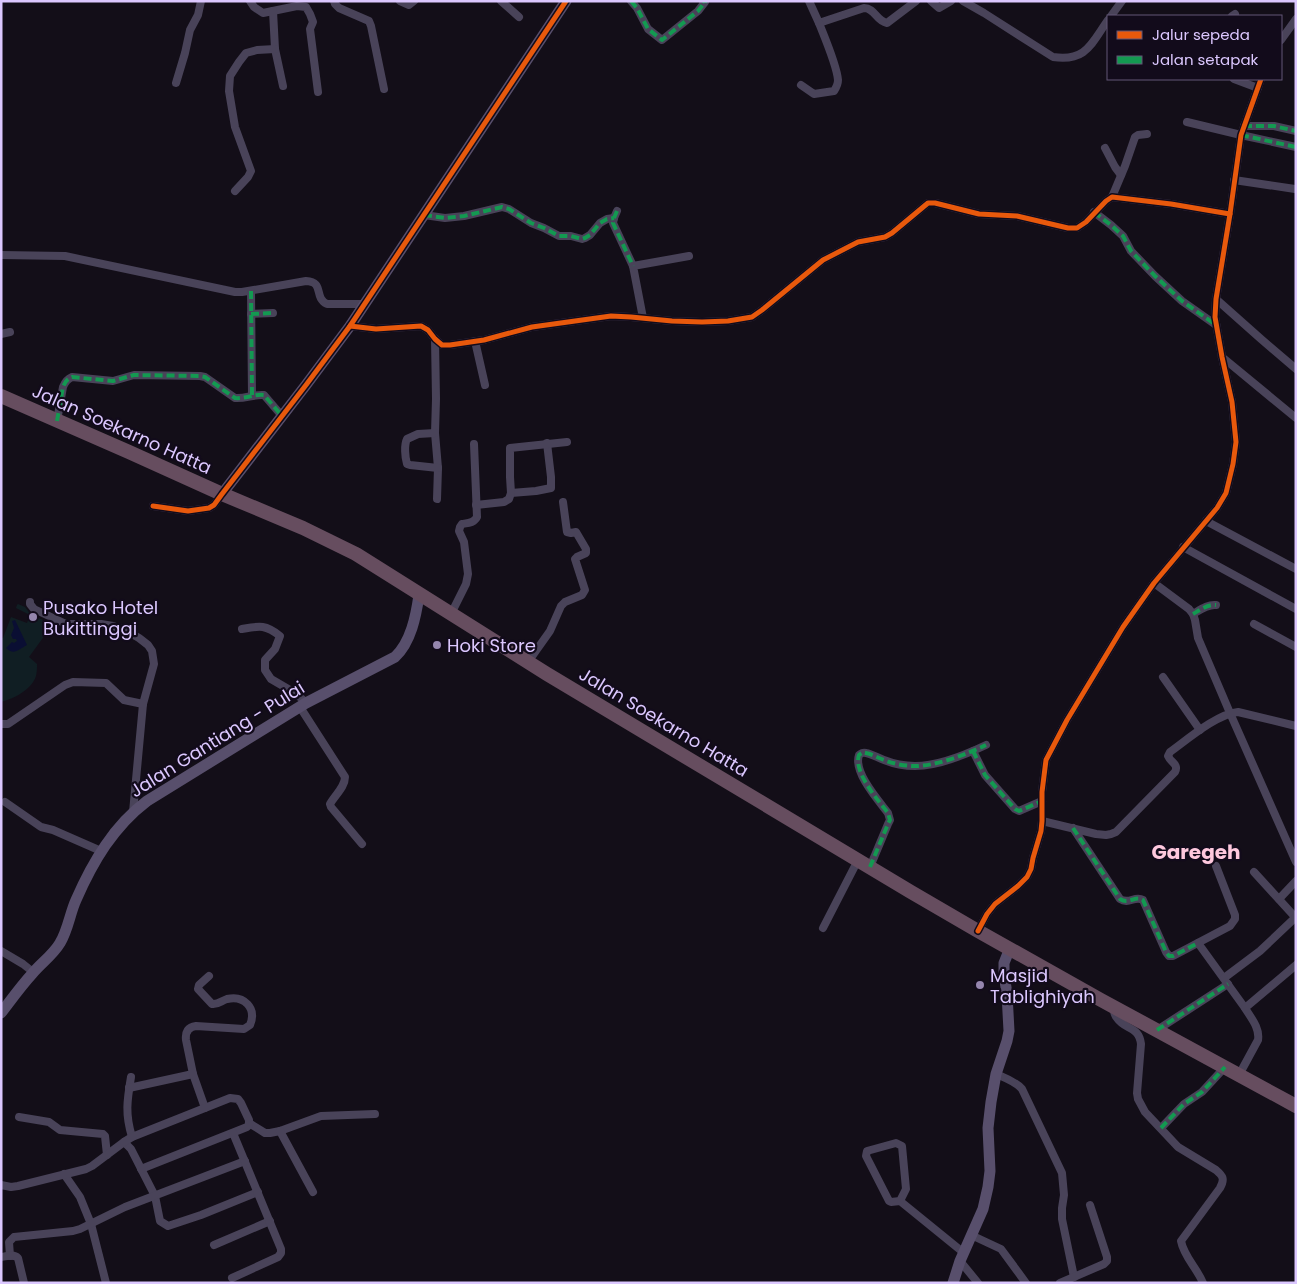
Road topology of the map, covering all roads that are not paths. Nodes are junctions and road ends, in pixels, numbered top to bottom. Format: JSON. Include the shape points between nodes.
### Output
{"nodes":[{"id":1,"x":201,"y":1,"type":"edge"},
{"id":2,"x":250,"y":1,"type":"edge"},
{"id":3,"x":334,"y":1,"type":"edge"},
{"id":4,"x":400,"y":1,"type":"edge"},
{"id":5,"x":414,"y":1,"type":"edge"},
{"id":6,"x":630,"y":1,"type":"edge"},
{"id":7,"x":704,"y":1,"type":"edge"},
{"id":8,"x":808,"y":1,"type":"edge"},
{"id":9,"x":870,"y":1,"type":"edge"},
{"id":10,"x":916,"y":1,"type":"edge"},
{"id":11,"x":931,"y":1,"type":"edge"},
{"id":12,"x":951,"y":1,"type":"edge"},
{"id":13,"x":963,"y":1,"type":"edge"},
{"id":14,"x":1122,"y":1,"type":"edge"},
{"id":15,"x":296,"y":3,"type":"edge"},
{"id":16,"x":506,"y":3,"type":"edge"},
{"id":17,"x":561,"y":3,"type":"edge"},
{"id":18,"x":864,"y":8,"type":"junction"},
{"id":19,"x":273,"y":11,"type":"junction"},
{"id":20,"x":1112,"y":15,"type":"edge"},
{"id":21,"x":519,"y":17,"type":"dead end"},
{"id":22,"x":1296,"y":19,"type":"edge"},
{"id":23,"x":1107,"y":21,"type":"edge"},
{"id":24,"x":820,"y":23,"type":"junction"},
{"id":25,"x":1282,"y":39,"type":"edge"},
{"id":26,"x":275,"y":48,"type":"junction"},
{"id":27,"x":1237,"y":80,"type":"edge"},
{"id":28,"x":1261,"y":80,"type":"edge"},
{"id":29,"x":176,"y":83,"type":"dead end"},
{"id":30,"x":801,"y":85,"type":"dead end"},
{"id":31,"x":283,"y":86,"type":"dead end"},
{"id":32,"x":1258,"y":88,"type":"junction"},
{"id":33,"x":384,"y":89,"type":"dead end"},
{"id":34,"x":318,"y":92,"type":"dead end"},
{"id":35,"x":1187,"y":122,"type":"dead end"},
{"id":36,"x":1244,"y":126,"type":"junction"},
{"id":37,"x":1296,"y":131,"type":"edge"},
{"id":38,"x":1147,"y":134,"type":"dead end"},
{"id":39,"x":1240,"y":135,"type":"junction"},
{"id":40,"x":1296,"y":147,"type":"edge"},
{"id":41,"x":1105,"y":148,"type":"dead end"},
{"id":42,"x":1122,"y":175,"type":"junction"},
{"id":43,"x":1234,"y":180,"type":"junction"},
{"id":44,"x":1295,"y":189,"type":"edge"},
{"id":45,"x":235,"y":191,"type":"dead end"},
{"id":46,"x":1112,"y":197,"type":"junction"},
{"id":47,"x":1094,"y":212,"type":"junction"},
{"id":48,"x":1230,"y":214,"type":"junction"},
{"id":49,"x":424,"y":215,"type":"junction"},
{"id":50,"x":1,"y":255,"type":"edge"},
{"id":51,"x":689,"y":256,"type":"dead end"},
{"id":52,"x":633,"y":266,"type":"junction"},
{"id":53,"x":251,"y":290,"type":"junction"},
{"id":54,"x":1216,"y":299,"type":"junction"},
{"id":55,"x":364,"y":304,"type":"junction"},
{"id":56,"x":273,"y":313,"type":"dead end"},
{"id":57,"x":252,"y":314,"type":"junction"},
{"id":58,"x":643,"y":318,"type":"junction"},
{"id":59,"x":1216,"y":325,"type":"junction"},
{"id":60,"x":350,"y":326,"type":"junction"},
{"id":61,"x":10,"y":332,"type":"dead end"},
{"id":62,"x":1,"y":334,"type":"edge"},
{"id":63,"x":435,"y":339,"type":"junction"},
{"id":64,"x":475,"y":341,"type":"junction"},
{"id":65,"x":1222,"y":357,"type":"junction"},
{"id":66,"x":1296,"y":369,"type":"edge"},
{"id":67,"x":485,"y":386,"type":"dead end"},
{"id":68,"x":1,"y":396,"type":"edge"},
{"id":69,"x":252,"y":396,"type":"junction"},
{"id":70,"x":282,"y":416,"type":"junction"},
{"id":71,"x":1296,"y":418,"type":"edge"},
{"id":72,"x":57,"y":421,"type":"junction"},
{"id":73,"x":435,"y":433,"type":"junction"},
{"id":74,"x":567,"y":442,"type":"dead end"},
{"id":75,"x":547,"y":443,"type":"junction"},
{"id":76,"x":474,"y":444,"type":"dead end"},
{"id":77,"x":438,"y":468,"type":"junction"},
{"id":78,"x":512,"y":493,"type":"junction"},
{"id":79,"x":222,"y":494,"type":"junction"},
{"id":80,"x":437,"y":499,"type":"dead end"},
{"id":81,"x":563,"y":502,"type":"dead end"},
{"id":82,"x":153,"y":506,"type":"dead end"},
{"id":83,"x":476,"y":506,"type":"junction"},
{"id":84,"x":1206,"y":521,"type":"junction"},
{"id":85,"x":1183,"y":547,"type":"junction"},
{"id":86,"x":1296,"y":569,"type":"edge"},
{"id":87,"x":1154,"y":583,"type":"junction"},
{"id":88,"x":419,"y":594,"type":"junction"},
{"id":89,"x":30,"y":602,"type":"dead end"},
{"id":90,"x":1216,"y":605,"type":"dead end"},
{"id":91,"x":1296,"y":609,"type":"edge"},
{"id":92,"x":450,"y":614,"type":"junction"},
{"id":93,"x":1193,"y":614,"type":"junction"},
{"id":94,"x":1254,"y":624,"type":"dead end"},
{"id":95,"x":242,"y":629,"type":"dead end"},
{"id":96,"x":1296,"y":647,"type":"edge"},
{"id":97,"x":528,"y":662,"type":"junction"},
{"id":98,"x":1163,"y":677,"type":"dead end"},
{"id":99,"x":143,"y":704,"type":"junction"},
{"id":100,"x":303,"y":705,"type":"junction"},
{"id":101,"x":1230,"y":713,"type":"junction"},
{"id":102,"x":1,"y":724,"type":"edge"},
{"id":103,"x":1296,"y":726,"type":"edge"},
{"id":104,"x":1200,"y":730,"type":"junction"},
{"id":105,"x":986,"y":745,"type":"dead end"},
{"id":106,"x":973,"y":751,"type":"junction"},
{"id":107,"x":5,"y":802,"type":"dead end"},
{"id":108,"x":1042,"y":802,"type":"junction"},
{"id":109,"x":133,"y":812,"type":"junction"},
{"id":110,"x":1042,"y":821,"type":"junction"},
{"id":111,"x":1073,"y":828,"type":"junction"},
{"id":112,"x":362,"y":844,"type":"dead end"},
{"id":113,"x":102,"y":851,"type":"junction"},
{"id":114,"x":1296,"y":862,"type":"edge"},
{"id":115,"x":864,"y":864,"type":"junction"},
{"id":116,"x":1216,"y":866,"type":"dead end"},
{"id":117,"x":1254,"y":872,"type":"dead end"},
{"id":118,"x":1296,"y":881,"type":"edge"},
{"id":119,"x":1280,"y":899,"type":"junction"},
{"id":120,"x":1296,"y":918,"type":"edge"},
{"id":121,"x":823,"y":928,"type":"dead end"},
{"id":122,"x":978,"y":931,"type":"junction"},
{"id":123,"x":1198,"y":943,"type":"junction"},
{"id":124,"x":1010,"y":948,"type":"junction"},
{"id":125,"x":1,"y":951,"type":"edge"},
{"id":126,"x":1296,"y":965,"type":"edge"},
{"id":127,"x":33,"y":972,"type":"junction"},
{"id":128,"x":209,"y":976,"type":"dead end"},
{"id":129,"x":1226,"y":981,"type":"junction"},
{"id":130,"x":1112,"y":1005,"type":"junction"},
{"id":131,"x":1245,"y":1008,"type":"junction"},
{"id":132,"x":1,"y":1013,"type":"edge"},
{"id":133,"x":1157,"y":1030,"type":"junction"},
{"id":134,"x":1225,"y":1067,"type":"junction"},
{"id":135,"x":193,"y":1074,"type":"junction"},
{"id":136,"x":996,"y":1074,"type":"junction"},
{"id":137,"x":1238,"y":1075,"type":"junction"},
{"id":138,"x":131,"y":1077,"type":"dead end"},
{"id":139,"x":129,"y":1088,"type":"junction"},
{"id":140,"x":1296,"y":1106,"type":"edge"},
{"id":141,"x":205,"y":1108,"type":"junction"},
{"id":142,"x":375,"y":1114,"type":"dead end"},
{"id":143,"x":19,"y":1116,"type":"dead end"},
{"id":144,"x":249,"y":1123,"type":"junction"},
{"id":145,"x":1161,"y":1128,"type":"junction"},
{"id":146,"x":280,"y":1131,"type":"junction"},
{"id":147,"x":233,"y":1133,"type":"junction"},
{"id":148,"x":132,"y":1137,"type":"junction"},
{"id":149,"x":124,"y":1142,"type":"junction"},
{"id":150,"x":107,"y":1155,"type":"junction"},
{"id":151,"x":245,"y":1161,"type":"junction"},
{"id":152,"x":142,"y":1169,"type":"junction"},
{"id":153,"x":64,"y":1174,"type":"junction"},
{"id":154,"x":1,"y":1185,"type":"edge"},
{"id":155,"x":258,"y":1192,"type":"junction"},
{"id":156,"x":313,"y":1192,"type":"dead end"},
{"id":157,"x":155,"y":1196,"type":"junction"},
{"id":158,"x":900,"y":1201,"type":"junction"},
{"id":159,"x":1090,"y":1205,"type":"dead end"},
{"id":160,"x":270,"y":1221,"type":"junction"},
{"id":161,"x":91,"y":1224,"type":"junction"},
{"id":162,"x":971,"y":1235,"type":"junction"},
{"id":163,"x":214,"y":1245,"type":"dead end"},
{"id":164,"x":10,"y":1256,"type":"junction"},
{"id":165,"x":1,"y":1257,"type":"edge"},
{"id":166,"x":962,"y":1257,"type":"junction"},
{"id":167,"x":1074,"y":1277,"type":"junction"},
{"id":168,"x":232,"y":1278,"type":"dead end"},
{"id":169,"x":24,"y":1283,"type":"edge"},
{"id":170,"x":106,"y":1283,"type":"edge"},
{"id":171,"x":953,"y":1283,"type":"edge"},
{"id":172,"x":978,"y":1283,"type":"edge"},
{"id":173,"x":1026,"y":1283,"type":"edge"},
{"id":174,"x":1060,"y":1283,"type":"edge"},
{"id":175,"x":1203,"y":1283,"type":"edge"}],
"edges":[{"from":1,"to":29,"type":"street"},
{"from":2,"to":19,"type":"street","via":[[263,13]]},
{"from":3,"to":33,"type":"street","via":[[339,8],[369,21]]},
{"from":4,"to":5,"type":"street","via":[[409,5]]},
{"from":6,"to":7,"type":"street","via":[[648,29],[662,40],[698,10]]},
{"from":8,"to":24,"type":"street"},
{"from":9,"to":18,"type":"street"},
{"from":10,"to":18,"type":"street","via":[[887,23],[880,21],[871,9]]},
{"from":11,"to":12,"type":"street","via":[[939,8]]},
{"from":13,"to":23,"type":"street","via":[[1053,56],[1063,58],[1084,52]]},
{"from":14,"to":20,"type":"street"},
{"from":15,"to":19,"type":"street"},
{"from":15,"to":34,"type":"street","via":[[306,7],[313,22],[310,29]]},
{"from":16,"to":21,"type":"street"},
{"from":17,"to":49,"type":"street"},
{"from":18,"to":24,"type":"street"},
{"from":19,"to":26,"type":"street"},
{"from":22,"to":25,"type":"street"},
{"from":24,"to":30,"type":"street","via":[[835,67],[837,86],[834,91],[814,94]]},
{"from":26,"to":31,"type":"street"},
{"from":26,"to":45,"type":"street","via":[[246,53],[230,76],[235,127],[251,171]]},
{"from":27,"to":32,"type":"street"},
{"from":28,"to":32,"type":"street"},
{"from":32,"to":36,"type":"street"},
{"from":35,"to":39,"type":"street"},
{"from":36,"to":37,"type":"street","via":[[1274,126]]},
{"from":36,"to":39,"type":"street"},
{"from":38,"to":42,"type":"street","via":[[1135,137]]},
{"from":39,"to":40,"type":"street"},
{"from":39,"to":43,"type":"street"},
{"from":41,"to":42,"type":"street"},
{"from":42,"to":46,"type":"street"},
{"from":43,"to":44,"type":"street"},
{"from":43,"to":48,"type":"street"},
{"from":46,"to":47,"type":"street"},
{"from":46,"to":48,"type":"street"},
{"from":47,"to":58,"type":"street","via":[[1077,228],[1068,228],[1017,216],[980,214],[928,204],[885,237],[858,242],[823,260],[752,317],[702,322]]},
{"from":47,"to":59,"type":"street","via":[[1123,236],[1131,251],[1161,282]]},
{"from":48,"to":54,"type":"street"},
{"from":49,"to":52,"type":"street","via":[[445,218],[502,207],[559,236],[582,239],[600,223],[616,215],[613,223]]},
{"from":49,"to":55,"type":"street"},
{"from":50,"to":53,"type":"street","via":[[65,256],[235,292]]},
{"from":51,"to":52,"type":"street"},
{"from":52,"to":58,"type":"street"},
{"from":53,"to":55,"type":"street","via":[[312,281],[316,282],[320,299],[326,304]]},
{"from":53,"to":57,"type":"street"},
{"from":54,"to":59,"type":"street"},
{"from":54,"to":66,"type":"street"},
{"from":55,"to":60,"type":"street"},
{"from":56,"to":57,"type":"street"},
{"from":57,"to":69,"type":"street"},
{"from":58,"to":64,"type":"street","via":[[611,316],[555,323]]},
{"from":59,"to":65,"type":"street"},
{"from":60,"to":63,"type":"street","via":[[376,329],[421,326]]},
{"from":60,"to":70,"type":"street"},
{"from":61,"to":62,"type":"street"},
{"from":63,"to":64,"type":"street","via":[[442,345]]},
{"from":63,"to":73,"type":"street"},
{"from":64,"to":67,"type":"street"},
{"from":65,"to":71,"type":"street"},
{"from":65,"to":84,"type":"street","via":[[1232,402],[1236,442],[1226,493]]},
{"from":68,"to":72,"type":"highway","name":"Jalan Soekarno Hatta"},
{"from":69,"to":70,"type":"street","via":[[264,395]]},
{"from":69,"to":72,"type":"street","via":[[235,398],[200,376],[134,375],[113,381],[72,377],[64,383]]},
{"from":70,"to":79,"type":"street"},
{"from":72,"to":79,"type":"highway","name":"Jalan Soekarno Hatta"},
{"from":73,"to":77,"type":"street"},
{"from":73,"to":77,"type":"street","via":[[418,434],[407,439],[406,461],[410,465]]},
{"from":74,"to":75,"type":"street"},
{"from":75,"to":78,"type":"street","via":[[510,448]]},
{"from":75,"to":78,"type":"street","via":[[551,488]]},
{"from":76,"to":83,"type":"street"},
{"from":77,"to":80,"type":"street"},
{"from":78,"to":83,"type":"street","via":[[504,502]]},
{"from":79,"to":82,"type":"street","via":[[209,508],[188,511]]},
{"from":79,"to":88,"type":"highway","name":"Jalan Soekarno Hatta","via":[[356,554]]},
{"from":81,"to":97,"type":"street","via":[[567,532],[576,532],[586,549],[586,553],[575,559],[585,590],[561,606],[550,631]]},
{"from":83,"to":92,"type":"street","via":[[475,520],[462,524],[459,531],[464,542],[468,574]]},
{"from":84,"to":85,"type":"street"},
{"from":84,"to":86,"type":"street"},
{"from":85,"to":87,"type":"street"},
{"from":85,"to":91,"type":"street"},
{"from":87,"to":93,"type":"street"},
{"from":87,"to":108,"type":"street","via":[[1122,627],[1046,760]]},
{"from":88,"to":92,"type":"highway","name":"Jalan Soekarno Hatta"},
{"from":88,"to":100,"type":"street","name":"Jalan Gantiang - Pulai","via":[[413,625],[401,652]]},
{"from":89,"to":99,"type":"street","via":[[34,609],[66,624],[113,626],[133,634],[148,646],[154,664]]},
{"from":90,"to":93,"type":"street"},
{"from":92,"to":97,"type":"highway","name":"Jalan Soekarno Hatta"},
{"from":93,"to":101,"type":"street","via":[[1198,638]]},
{"from":94,"to":96,"type":"street"},
{"from":95,"to":100,"type":"street","via":[[262,626],[280,636],[275,649],[265,660],[265,670],[271,680],[302,698]]},
{"from":97,"to":115,"type":"highway","name":"Jalan Soekarno Hatta"},
{"from":98,"to":104,"type":"street"},
{"from":99,"to":102,"type":"street","via":[[124,700],[106,683],[73,682],[8,724]]},
{"from":99,"to":109,"type":"street"},
{"from":100,"to":109,"type":"street","name":"Jalan Gantiang - Pulai"},
{"from":100,"to":112,"type":"street","via":[[346,780],[331,807]]},
{"from":101,"to":103,"type":"street","via":[[1238,712]]},
{"from":101,"to":104,"type":"street"},
{"from":101,"to":114,"type":"street"},
{"from":104,"to":111,"type":"street","via":[[1170,752],[1168,756],[1176,765],[1175,772],[1116,832],[1102,835]]},
{"from":105,"to":106,"type":"street"},
{"from":106,"to":108,"type":"street","via":[[985,775],[1015,809],[1023,810]]},
{"from":106,"to":115,"type":"street","via":[[931,765],[915,766],[886,761],[868,753],[859,755],[862,776],[890,820]]},
{"from":107,"to":113,"type":"street","via":[[41,827]]},
{"from":108,"to":110,"type":"street"},
{"from":109,"to":113,"type":"street","name":"Jalan Gantiang - Pulai"},
{"from":110,"to":111,"type":"street"},
{"from":110,"to":122,"type":"street","via":[[1027,877],[995,904]]},
{"from":111,"to":123,"type":"street","via":[[1120,899],[1127,902],[1136,898],[1143,900],[1169,956]]},
{"from":113,"to":127,"type":"street","name":"Jalan Gantiang - Pulai","via":[[90,869],[62,940],[54,953]]},
{"from":115,"to":121,"type":"street"},
{"from":115,"to":122,"type":"highway","name":"Jalan Soekarno Hatta"},
{"from":116,"to":123,"type":"street","via":[[1235,919],[1230,926]]},
{"from":117,"to":119,"type":"street"},
{"from":118,"to":119,"type":"street"},
{"from":119,"to":120,"type":"street"},
{"from":120,"to":129,"type":"street"},
{"from":122,"to":124,"type":"highway","name":"Jalan Soekarno Hatta"},
{"from":123,"to":129,"type":"street"},
{"from":124,"to":130,"type":"highway","name":"Jalan Soekarno Hatta"},
{"from":124,"to":136,"type":"street","via":[[1004,963],[1009,1031]]},
{"from":125,"to":127,"type":"street"},
{"from":126,"to":131,"type":"street"},
{"from":127,"to":132,"type":"street","name":"Jalan Gantiang - Pulai"},
{"from":128,"to":135,"type":"street","via":[[199,984],[199,992],[214,1005],[226,999],[240,999],[249,1005],[253,1015],[250,1025],[244,1029],[191,1027],[186,1034]]},
{"from":129,"to":131,"type":"street"},
{"from":129,"to":133,"type":"street"},
{"from":130,"to":133,"type":"highway","name":"Jalan Soekarno Hatta"},
{"from":130,"to":145,"type":"street","via":[[1119,1021],[1140,1038],[1138,1099],[1145,1112]]},
{"from":131,"to":137,"type":"street","via":[[1259,1036]]},
{"from":133,"to":134,"type":"highway","name":"Jalan Soekarno Hatta"},
{"from":134,"to":137,"type":"highway","name":"Jalan Soekarno Hatta"},
{"from":134,"to":145,"type":"street"},
{"from":135,"to":139,"type":"street"},
{"from":135,"to":141,"type":"street"},
{"from":136,"to":162,"type":"street","via":[[988,1128],[988,1187],[983,1209]]},
{"from":136,"to":167,"type":"street","via":[[1022,1089],[1062,1174],[1062,1219]]},
{"from":137,"to":140,"type":"highway","name":"Jalan Soekarno Hatta"},
{"from":138,"to":139,"type":"street"},
{"from":139,"to":148,"type":"street","via":[[127,1113]]},
{"from":141,"to":144,"type":"street","via":[[235,1098],[241,1103]]},
{"from":141,"to":148,"type":"street"},
{"from":142,"to":146,"type":"street","via":[[321,1116]]},
{"from":143,"to":150,"type":"street","via":[[49,1122],[60,1130],[103,1134]]},
{"from":144,"to":146,"type":"street","via":[[266,1133]]},
{"from":144,"to":147,"type":"street"},
{"from":145,"to":175,"type":"street","via":[[1178,1147],[1222,1177],[1220,1188],[1181,1241]]},
{"from":146,"to":156,"type":"street"},
{"from":147,"to":151,"type":"street"},
{"from":147,"to":152,"type":"street"},
{"from":148,"to":149,"type":"street"},
{"from":149,"to":150,"type":"street"},
{"from":149,"to":152,"type":"street","via":[[132,1149]]},
{"from":150,"to":153,"type":"street","via":[[92,1166]]},
{"from":151,"to":155,"type":"street"},
{"from":151,"to":157,"type":"street"},
{"from":152,"to":157,"type":"street"},
{"from":153,"to":154,"type":"street","via":[[18,1186]]},
{"from":153,"to":161,"type":"street","via":[[80,1197]]},
{"from":155,"to":157,"type":"street","via":[[168,1226],[160,1221]]},
{"from":155,"to":160,"type":"street"},
{"from":157,"to":161,"type":"street"},
{"from":158,"to":158,"type":"street","via":[[891,1202],[887,1198],[866,1156],[867,1151],[896,1143],[902,1146],[906,1189]]},
{"from":158,"to":166,"type":"street"},
{"from":159,"to":167,"type":"street","via":[[1107,1261]]},
{"from":160,"to":163,"type":"street"},
{"from":160,"to":168,"type":"street","via":[[281,1253]]},
{"from":161,"to":164,"type":"street","via":[[73,1231],[14,1237],[9,1242]]},
{"from":161,"to":170,"type":"street"},
{"from":162,"to":166,"type":"street"},
{"from":162,"to":173,"type":"street","via":[[1001,1249]]},
{"from":164,"to":165,"type":"street"},
{"from":164,"to":169,"type":"street","via":[[18,1258]]},
{"from":166,"to":171,"type":"street"},
{"from":166,"to":172,"type":"street"},
{"from":167,"to":174,"type":"street"}]}
